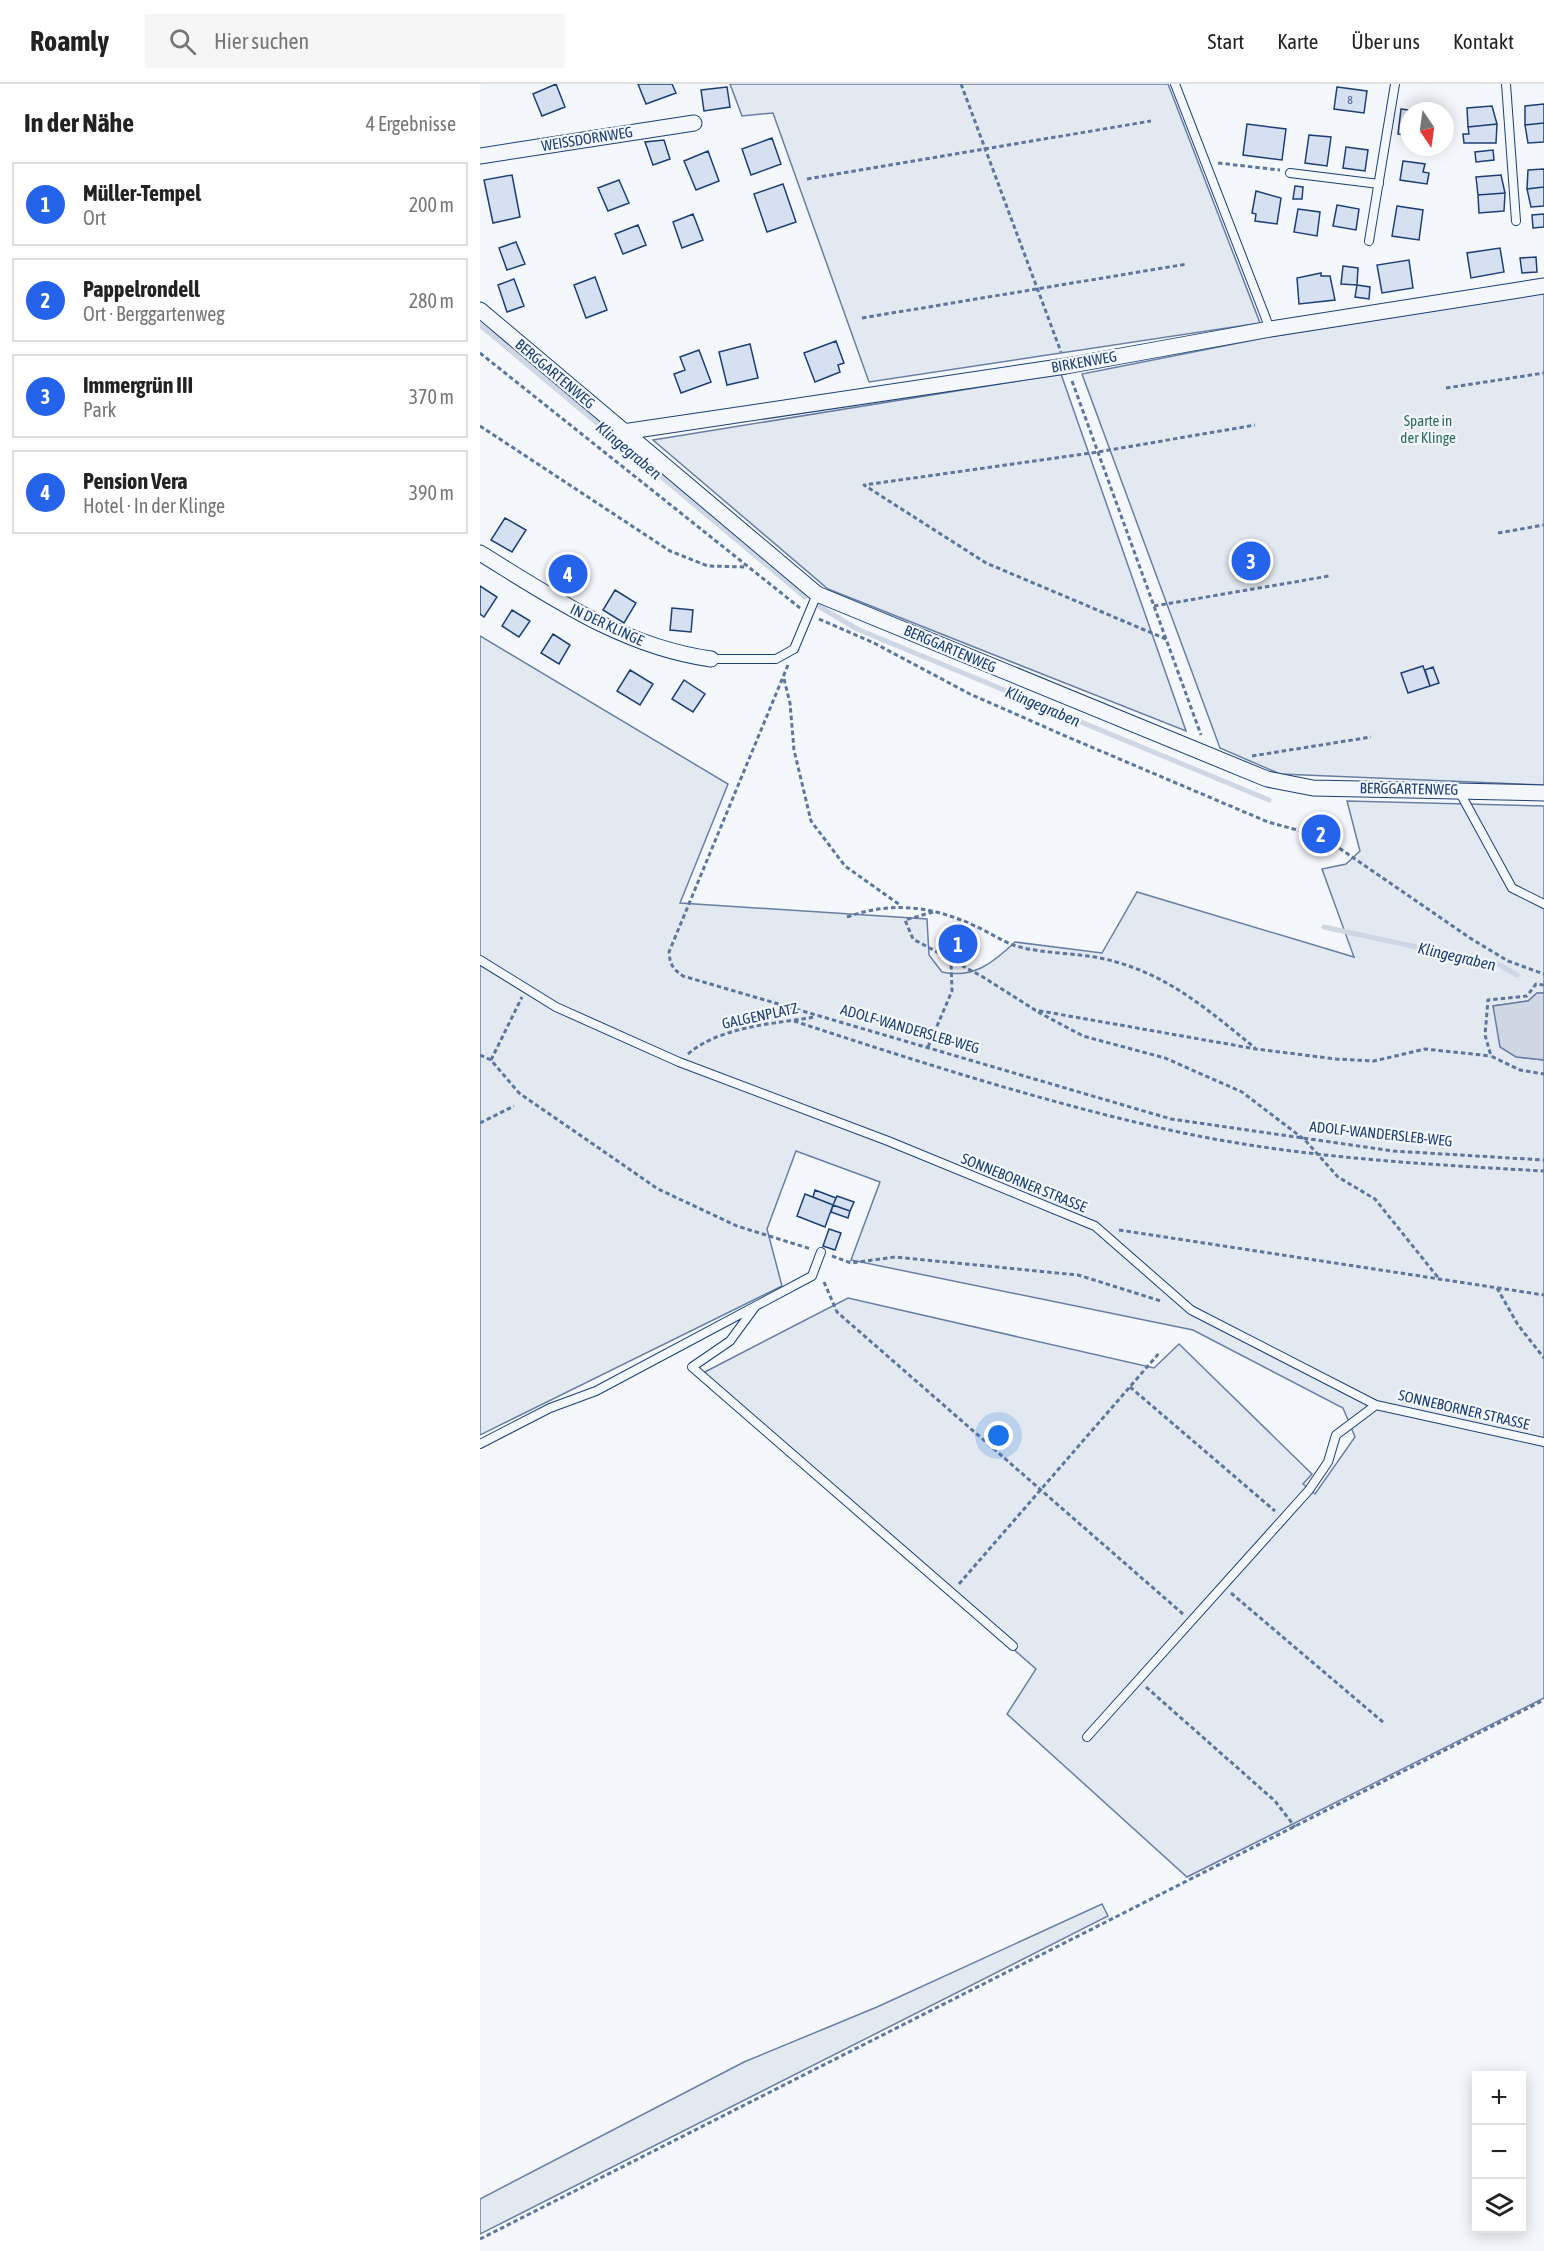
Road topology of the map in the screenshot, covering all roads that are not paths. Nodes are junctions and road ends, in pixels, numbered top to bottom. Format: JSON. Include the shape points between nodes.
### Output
{"nodes":[{"id":1,"x":1175,"y":84,"type":"edge"},
{"id":2,"x":1395,"y":84,"type":"edge"},
{"id":3,"x":1506,"y":84,"type":"edge"},
{"id":4,"x":694,"y":123,"type":"dead end"},
{"id":5,"x":480,"y":156,"type":"edge"},
{"id":6,"x":1290,"y":173,"type":"road end"},
{"id":7,"x":1378,"y":184,"type":"junction"},
{"id":8,"x":1516,"y":221,"type":"dead end"},
{"id":9,"x":1369,"y":241,"type":"dead end"},
{"id":10,"x":1544,"y":285,"type":"edge"},
{"id":11,"x":480,"y":310,"type":"edge"},
{"id":12,"x":1270,"y":329,"type":"junction"},
{"id":13,"x":623,"y":432,"type":"junction"},
{"id":14,"x":480,"y":553,"type":"edge"},
{"id":15,"x":817,"y":594,"type":"junction"},
{"id":16,"x":711,"y":659,"type":"joint"},
{"id":17,"x":1458,"y":790,"type":"junction"},
{"id":18,"x":1544,"y":793,"type":"edge"},
{"id":19,"x":1544,"y":904,"type":"edge"},
{"id":20,"x":480,"y":960,"type":"edge"},
{"id":21,"x":821,"y":1252,"type":"road end"},
{"id":22,"x":755,"y":1307,"type":"junction"},
{"id":23,"x":1376,"y":1405,"type":"junction"},
{"id":24,"x":1544,"y":1442,"type":"edge"},
{"id":25,"x":480,"y":1444,"type":"edge"},
{"id":26,"x":1012,"y":1646,"type":"dead end"},
{"id":27,"x":1087,"y":1737,"type":"dead end"}],
"edges":[{"from":1,"to":12,"type":"lane"},
{"from":2,"to":7,"type":"lane"},
{"from":3,"to":8,"type":"lane"},
{"from":4,"to":5,"type":"street","name":"WEISSDORNWEG"},
{"from":6,"to":7,"type":"lane"},
{"from":7,"to":9,"type":"lane"},
{"from":10,"to":12,"type":"street","name":"BIRKENWEG"},
{"from":11,"to":13,"type":"street","name":"BERGGARTENWEG"},
{"from":12,"to":13,"type":"street","name":"BIRKENWEG","via":[[1066,366]]},
{"from":13,"to":15,"type":"street","name":"BERGGARTENWEG"},
{"from":14,"to":16,"type":"street","name":"IN DER KLINGE","via":[[588,618],[646,645]]},
{"from":15,"to":16,"type":"lane","via":[[794,650],[776,659]]},
{"from":15,"to":17,"type":"street","name":"BERGGARTENWEG","via":[[1267,779],[1313,788]]},
{"from":17,"to":18,"type":"street","name":"BERGGARTENWEG"},
{"from":17,"to":19,"type":"lane","via":[[1512,888]]},
{"from":20,"to":23,"type":"lane","name":"SONNEBORNER STRASSE","via":[[556,1007],[679,1062],[888,1141],[1095,1226],[1191,1310]]},
{"from":21,"to":22,"type":"lane","via":[[812,1276]]},
{"from":22,"to":25,"type":"lane","via":[[596,1391],[550,1408]]},
{"from":22,"to":26,"type":"lane","via":[[730,1341],[692,1367]]},
{"from":23,"to":24,"type":"lane","name":"SONNEBORNER STRASSE"},
{"from":23,"to":27,"type":"lane","via":[[1336,1435],[1328,1462],[1309,1490]]}]}
